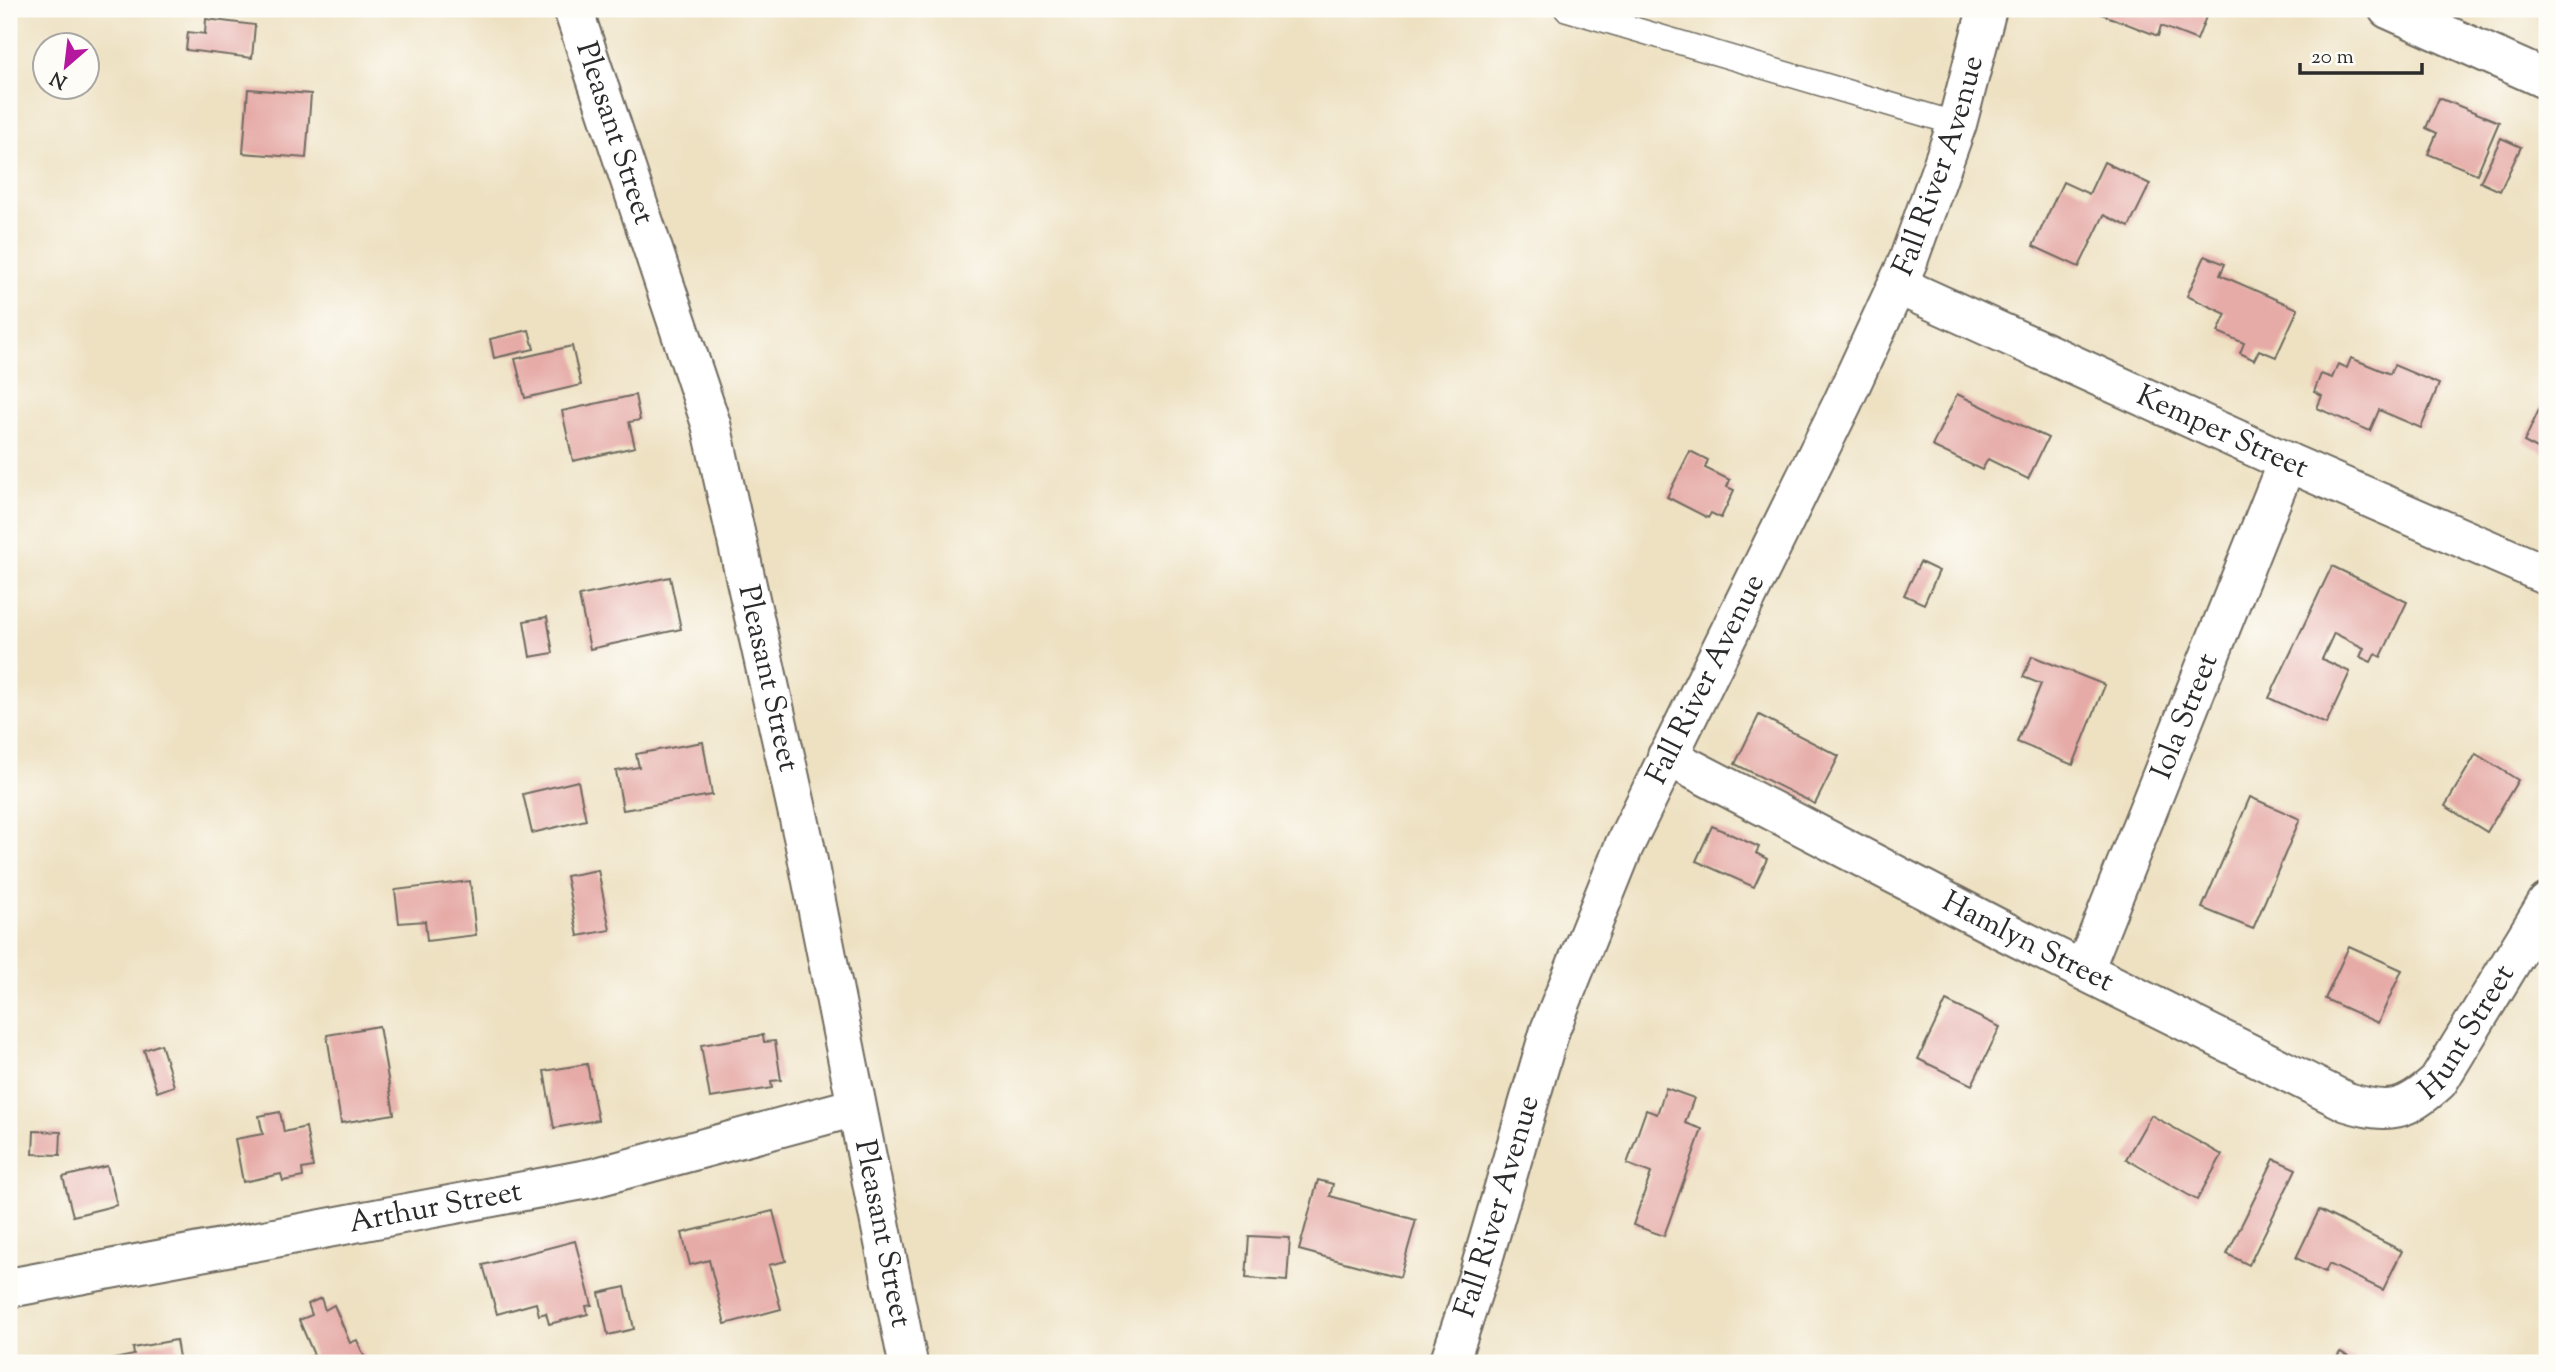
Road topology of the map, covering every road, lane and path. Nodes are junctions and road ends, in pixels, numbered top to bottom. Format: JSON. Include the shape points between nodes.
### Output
{"nodes":[{"id":1,"x":573,"y":9,"type":"edge"},
{"id":2,"x":1566,"y":9,"type":"edge"},
{"id":3,"x":1987,"y":9,"type":"edge"},
{"id":4,"x":2388,"y":9,"type":"edge"},
{"id":5,"x":2547,"y":80,"type":"edge"},
{"id":6,"x":1957,"y":124,"type":"junction"},
{"id":7,"x":1897,"y":285,"type":"junction"},
{"id":8,"x":2287,"y":462,"type":"junction"},
{"id":9,"x":2547,"y":575,"type":"edge"},
{"id":10,"x":1667,"y":756,"type":"junction"},
{"id":11,"x":2547,"y":903,"type":"edge"},
{"id":12,"x":2084,"y":970,"type":"junction"},
{"id":13,"x":856,"y":1107,"type":"junction"},
{"id":14,"x":2395,"y":1110,"type":"joint"},
{"id":15,"x":9,"y":1288,"type":"edge"},
{"id":16,"x":908,"y":1363,"type":"edge"},
{"id":17,"x":1449,"y":1363,"type":"edge"}],
"edges":[{"from":1,"to":13,"type":"street","name":"Pleasant Street","via":[[711,424],[804,841]]},
{"from":2,"to":6,"type":"lane"},
{"from":3,"to":6,"type":"street","name":"Fall River Avenue"},
{"from":4,"to":5,"type":"street"},
{"from":6,"to":7,"type":"street","name":"Fall River Avenue"},
{"from":7,"to":8,"type":"street","name":"Kemper Street"},
{"from":7,"to":10,"type":"street","name":"Fall River Avenue"},
{"from":8,"to":9,"type":"street","name":"Kemper Street"},
{"from":8,"to":12,"type":"street","name":"Iola Street"},
{"from":10,"to":12,"type":"street","name":"Hamlyn Street"},
{"from":10,"to":17,"type":"street","name":"Fall River Avenue","via":[[1624,846],[1550,1030]]},
{"from":11,"to":14,"type":"street","name":"Hunt Street","via":[[2438,1082],[2419,1100]]},
{"from":12,"to":14,"type":"street","name":"Hamlyn Street","via":[[2347,1102],[2372,1110]]},
{"from":13,"to":15,"type":"street","name":"Arthur Street","via":[[593,1178]]},
{"from":13,"to":16,"type":"street","name":"Pleasant Street"}]}
